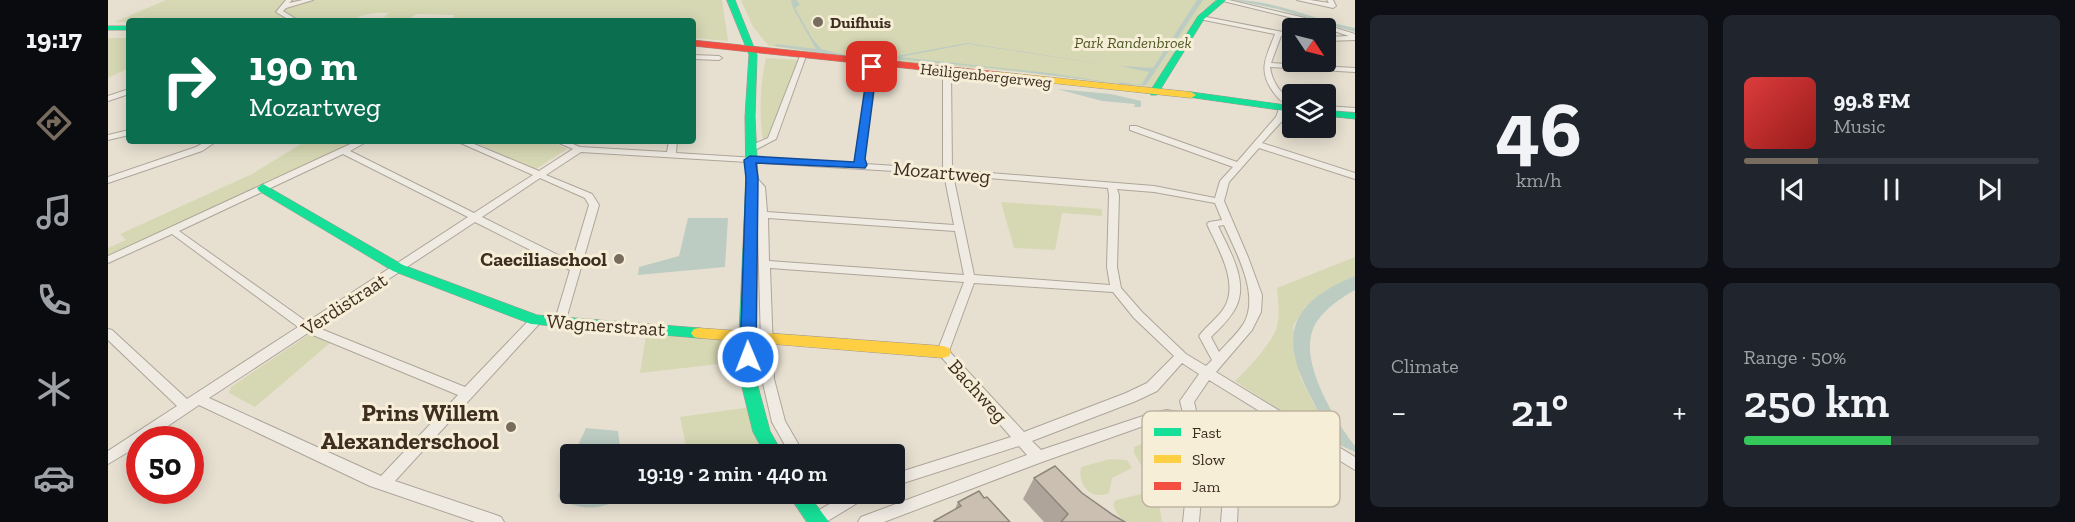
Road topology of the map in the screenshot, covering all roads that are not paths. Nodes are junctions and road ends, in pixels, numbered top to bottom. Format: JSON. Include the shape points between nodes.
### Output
{"nodes":[{"id":1,"x":310,"y":0,"type":"edge"},
{"id":2,"x":732,"y":0,"type":"edge"},
{"id":3,"x":1222,"y":0,"type":"edge"},
{"id":4,"x":1300,"y":0,"type":"edge"},
{"id":5,"x":1330,"y":0,"type":"edge"},
{"id":6,"x":287,"y":3,"type":"edge"},
{"id":7,"x":290,"y":18,"type":"edge"},
{"id":8,"x":1201,"y":18,"type":"junction"},
{"id":9,"x":108,"y":28,"type":"edge"},
{"id":10,"x":126,"y":28,"type":"edge"},
{"id":11,"x":1278,"y":34,"type":"junction"},
{"id":12,"x":1282,"y":35,"type":"edge"},
{"id":13,"x":1355,"y":37,"type":"edge"},
{"id":14,"x":1336,"y":38,"type":"edge"},
{"id":15,"x":696,"y":43,"type":"edge"},
{"id":16,"x":752,"y":49,"type":"junction"},
{"id":17,"x":1271,"y":55,"type":"junction"},
{"id":18,"x":802,"y":56,"type":"junction"},
{"id":19,"x":696,"y":57,"type":"edge"},
{"id":20,"x":719,"y":58,"type":"dead end"},
{"id":21,"x":1282,"y":59,"type":"edge"},
{"id":22,"x":873,"y":64,"type":"junction"},
{"id":23,"x":1267,"y":65,"type":"junction"},
{"id":24,"x":1282,"y":66,"type":"edge"},
{"id":25,"x":1336,"y":69,"type":"edge"},
{"id":26,"x":1355,"y":70,"type":"edge"},
{"id":27,"x":947,"y":71,"type":"junction"},
{"id":28,"x":126,"y":92,"type":"edge"},
{"id":29,"x":1154,"y":92,"type":"junction"},
{"id":30,"x":1282,"y":97,"type":"edge"},
{"id":31,"x":108,"y":99,"type":"edge"},
{"id":32,"x":1282,"y":105,"type":"edge"},
{"id":33,"x":1336,"y":109,"type":"edge"},
{"id":34,"x":1355,"y":110,"type":"edge"},
{"id":35,"x":1336,"y":114,"type":"edge"},
{"id":36,"x":1282,"y":115,"type":"edge"},
{"id":37,"x":1355,"y":116,"type":"edge"},
{"id":38,"x":1133,"y":128,"type":"dead end"},
{"id":39,"x":126,"y":133,"type":"edge"},
{"id":40,"x":108,"y":138,"type":"edge"},
{"id":41,"x":207,"y":144,"type":"edge"},
{"id":42,"x":358,"y":144,"type":"edge"},
{"id":43,"x":467,"y":144,"type":"edge"},
{"id":44,"x":566,"y":144,"type":"edge"},
{"id":45,"x":673,"y":144,"type":"edge"},
{"id":46,"x":1256,"y":144,"type":"junction"},
{"id":47,"x":594,"y":145,"type":"edge"},
{"id":48,"x":579,"y":149,"type":"junction"},
{"id":49,"x":344,"y":151,"type":"junction"},
{"id":50,"x":750,"y":154,"type":"junction"},
{"id":51,"x":671,"y":155,"type":"junction"},
{"id":52,"x":861,"y":165,"type":"junction"},
{"id":53,"x":1237,"y":165,"type":"junction"},
{"id":54,"x":950,"y":172,"type":"junction"},
{"id":55,"x":540,"y":175,"type":"junction"},
{"id":56,"x":1355,"y":177,"type":"edge"},
{"id":57,"x":752,"y":178,"type":"junction"},
{"id":58,"x":108,"y":180,"type":"edge"},
{"id":59,"x":1112,"y":186,"type":"junction"},
{"id":60,"x":263,"y":188,"type":"junction"},
{"id":61,"x":1219,"y":201,"type":"junction"},
{"id":62,"x":762,"y":215,"type":"junction"},
{"id":63,"x":474,"y":218,"type":"junction"},
{"id":64,"x":1227,"y":222,"type":"junction"},
{"id":65,"x":960,"y":228,"type":"junction"},
{"id":66,"x":172,"y":231,"type":"junction"},
{"id":67,"x":108,"y":260,"type":"edge"},
{"id":68,"x":763,"y":264,"type":"junction"},
{"id":69,"x":398,"y":268,"type":"junction"},
{"id":70,"x":575,"y":268,"type":"junction"},
{"id":71,"x":970,"y":280,"type":"junction"},
{"id":72,"x":1116,"y":289,"type":"junction"},
{"id":73,"x":536,"y":320,"type":"junction"},
{"id":74,"x":561,"y":320,"type":"junction"},
{"id":75,"x":307,"y":328,"type":"junction"},
{"id":76,"x":108,"y":333,"type":"edge"},
{"id":77,"x":747,"y":336,"type":"junction"},
{"id":78,"x":766,"y":337,"type":"junction"},
{"id":79,"x":943,"y":352,"type":"junction"},
{"id":80,"x":1182,"y":357,"type":"junction"},
{"id":81,"x":1219,"y":362,"type":"junction"},
{"id":82,"x":1208,"y":375,"type":"junction"},
{"id":83,"x":468,"y":394,"type":"junction"},
{"id":84,"x":192,"y":403,"type":"junction"},
{"id":85,"x":1189,"y":411,"type":"edge"},
{"id":86,"x":1267,"y":411,"type":"edge"},
{"id":87,"x":1142,"y":421,"type":"edge"},
{"id":88,"x":1022,"y":439,"type":"junction"},
{"id":89,"x":769,"y":444,"type":"edge"},
{"id":90,"x":791,"y":444,"type":"edge"},
{"id":91,"x":1340,"y":455,"type":"edge"},
{"id":92,"x":1038,"y":457,"type":"junction"},
{"id":93,"x":108,"y":458,"type":"edge"},
{"id":94,"x":1355,"y":464,"type":"edge"},
{"id":95,"x":905,"y":476,"type":"edge"},
{"id":96,"x":383,"y":484,"type":"junction"},
{"id":97,"x":809,"y":504,"type":"edge"},
{"id":98,"x":843,"y":504,"type":"edge"},
{"id":99,"x":1192,"y":507,"type":"edge"},
{"id":100,"x":1230,"y":507,"type":"edge"},
{"id":101,"x":818,"y":520,"type":"edge"},
{"id":102,"x":496,"y":522,"type":"edge"},
{"id":103,"x":866,"y":522,"type":"edge"},
{"id":104,"x":1191,"y":522,"type":"edge"},
{"id":105,"x":1229,"y":522,"type":"edge"}],
"edges":[{"from":1,"to":6,"type":"street"},
{"from":2,"to":16,"type":"street"},
{"from":3,"to":8,"type":"street"},
{"from":3,"to":13,"type":"street","via":[[1299,18]]},
{"from":4,"to":5,"type":"street","via":[[1333,6]]},
{"from":6,"to":7,"type":"street","via":[[279,12]]},
{"from":8,"to":11,"type":"street"},
{"from":8,"to":29,"type":"street"},
{"from":9,"to":10,"type":"street"},
{"from":11,"to":12,"type":"street"},
{"from":11,"to":17,"type":"street"},
{"from":13,"to":14,"type":"street"},
{"from":15,"to":16,"type":"street","name":"Heiligenbergerweg"},
{"from":16,"to":18,"type":"street","name":"Heiligenbergerweg"},
{"from":16,"to":50,"type":"street"},
{"from":17,"to":21,"type":"street"},
{"from":17,"to":23,"type":"street"},
{"from":18,"to":22,"type":"street","name":"Heiligenbergerweg"},
{"from":18,"to":50,"type":"street","via":[[772,139]]},
{"from":19,"to":20,"type":"street"},
{"from":22,"to":27,"type":"street","name":"Heiligenbergerweg"},
{"from":22,"to":52,"type":"street"},
{"from":23,"to":24,"type":"street"},
{"from":23,"to":30,"type":"street","via":[[1266,77]]},
{"from":25,"to":26,"type":"street"},
{"from":27,"to":29,"type":"street","name":"Heiligenbergerweg"},
{"from":27,"to":54,"type":"street"},
{"from":28,"to":31,"type":"street"},
{"from":29,"to":32,"type":"street","name":"Heiligenbergerweg"},
{"from":33,"to":34,"type":"street"},
{"from":35,"to":37,"type":"street"},
{"from":36,"to":46,"type":"street"},
{"from":38,"to":53,"type":"street"},
{"from":39,"to":40,"type":"street"},
{"from":41,"to":58,"type":"street"},
{"from":42,"to":49,"type":"street"},
{"from":43,"to":55,"type":"street"},
{"from":44,"to":48,"type":"street","name":"Mozartweg"},
{"from":45,"to":51,"type":"street"},
{"from":46,"to":53,"type":"street"},
{"from":46,"to":56,"type":"street"},
{"from":47,"to":48,"type":"street","name":"Mozartweg"},
{"from":47,"to":51,"type":"street","name":"Mozartweg"},
{"from":48,"to":55,"type":"street","name":"Verdistraat"},
{"from":49,"to":60,"type":"street"},
{"from":49,"to":63,"type":"street"},
{"from":50,"to":51,"type":"street","name":"Mozartweg"},
{"from":50,"to":52,"type":"street","name":"Mozartweg"},
{"from":50,"to":57,"type":"street"},
{"from":52,"to":54,"type":"street","name":"Mozartweg"},
{"from":53,"to":61,"type":"street","via":[[1225,181]]},
{"from":54,"to":59,"type":"street","name":"Mozartweg"},
{"from":54,"to":65,"type":"street"},
{"from":55,"to":63,"type":"street","name":"Verdistraat"},
{"from":55,"to":70,"type":"street","via":[[593,201]]},
{"from":57,"to":62,"type":"street","via":[[760,187]]},
{"from":57,"to":77,"type":"street"},
{"from":59,"to":61,"type":"street","name":"Mozartweg"},
{"from":59,"to":72,"type":"street","via":[[1112,267]]},
{"from":60,"to":66,"type":"street"},
{"from":60,"to":69,"type":"street","name":"Wagnerstraat"},
{"from":61,"to":64,"type":"street"},
{"from":62,"to":65,"type":"street"},
{"from":62,"to":68,"type":"street"},
{"from":63,"to":69,"type":"street","name":"Verdistraat"},
{"from":63,"to":70,"type":"street"},
{"from":64,"to":81,"type":"street","via":[[1256,295],[1255,312],[1248,327]]},
{"from":64,"to":81,"type":"street","via":[[1212,224],[1233,278],[1234,293],[1231,307],[1205,336]]},
{"from":65,"to":71,"type":"street"},
{"from":66,"to":67,"type":"street"},
{"from":66,"to":75,"type":"street"},
{"from":68,"to":71,"type":"street"},
{"from":68,"to":78,"type":"street"},
{"from":69,"to":73,"type":"street","name":"Wagnerstraat"},
{"from":69,"to":75,"type":"street","name":"Verdistraat"},
{"from":70,"to":74,"type":"street"},
{"from":71,"to":72,"type":"street"},
{"from":71,"to":79,"type":"street","name":"Bachweg"},
{"from":72,"to":80,"type":"street"},
{"from":73,"to":74,"type":"street","name":"Wagnerstraat"},
{"from":73,"to":83,"type":"street"},
{"from":74,"to":77,"type":"street","name":"Wagnerstraat"},
{"from":75,"to":83,"type":"street"},
{"from":75,"to":84,"type":"street","name":"Verdistraat"},
{"from":76,"to":84,"type":"street"},
{"from":77,"to":78,"type":"street","name":"Wagnerstraat"},
{"from":77,"to":89,"type":"street","via":[[748,379]]},
{"from":78,"to":79,"type":"street","name":"Wagnerstraat"},
{"from":78,"to":90,"type":"street","via":[[768,379],[779,422]]},
{"from":79,"to":88,"type":"street","name":"Bachweg"},
{"from":80,"to":82,"type":"street"},
{"from":80,"to":88,"type":"street","via":[[1152,387]]},
{"from":81,"to":82,"type":"street"},
{"from":82,"to":85,"type":"street","via":[[1189,396]]},
{"from":82,"to":86,"type":"street"},
{"from":83,"to":96,"type":"street"},
{"from":84,"to":93,"type":"street","name":"Verdistraat"},
{"from":84,"to":96,"type":"street"},
{"from":87,"to":92,"type":"street"},
{"from":88,"to":92,"type":"street","name":"Bachweg"},
{"from":88,"to":95,"type":"street"},
{"from":91,"to":94,"type":"street"},
{"from":92,"to":103,"type":"street"},
{"from":96,"to":102,"type":"street"},
{"from":97,"to":101,"type":"street"},
{"from":98,"to":101,"type":"street"},
{"from":99,"to":104,"type":"street"},
{"from":100,"to":105,"type":"street"}]}
